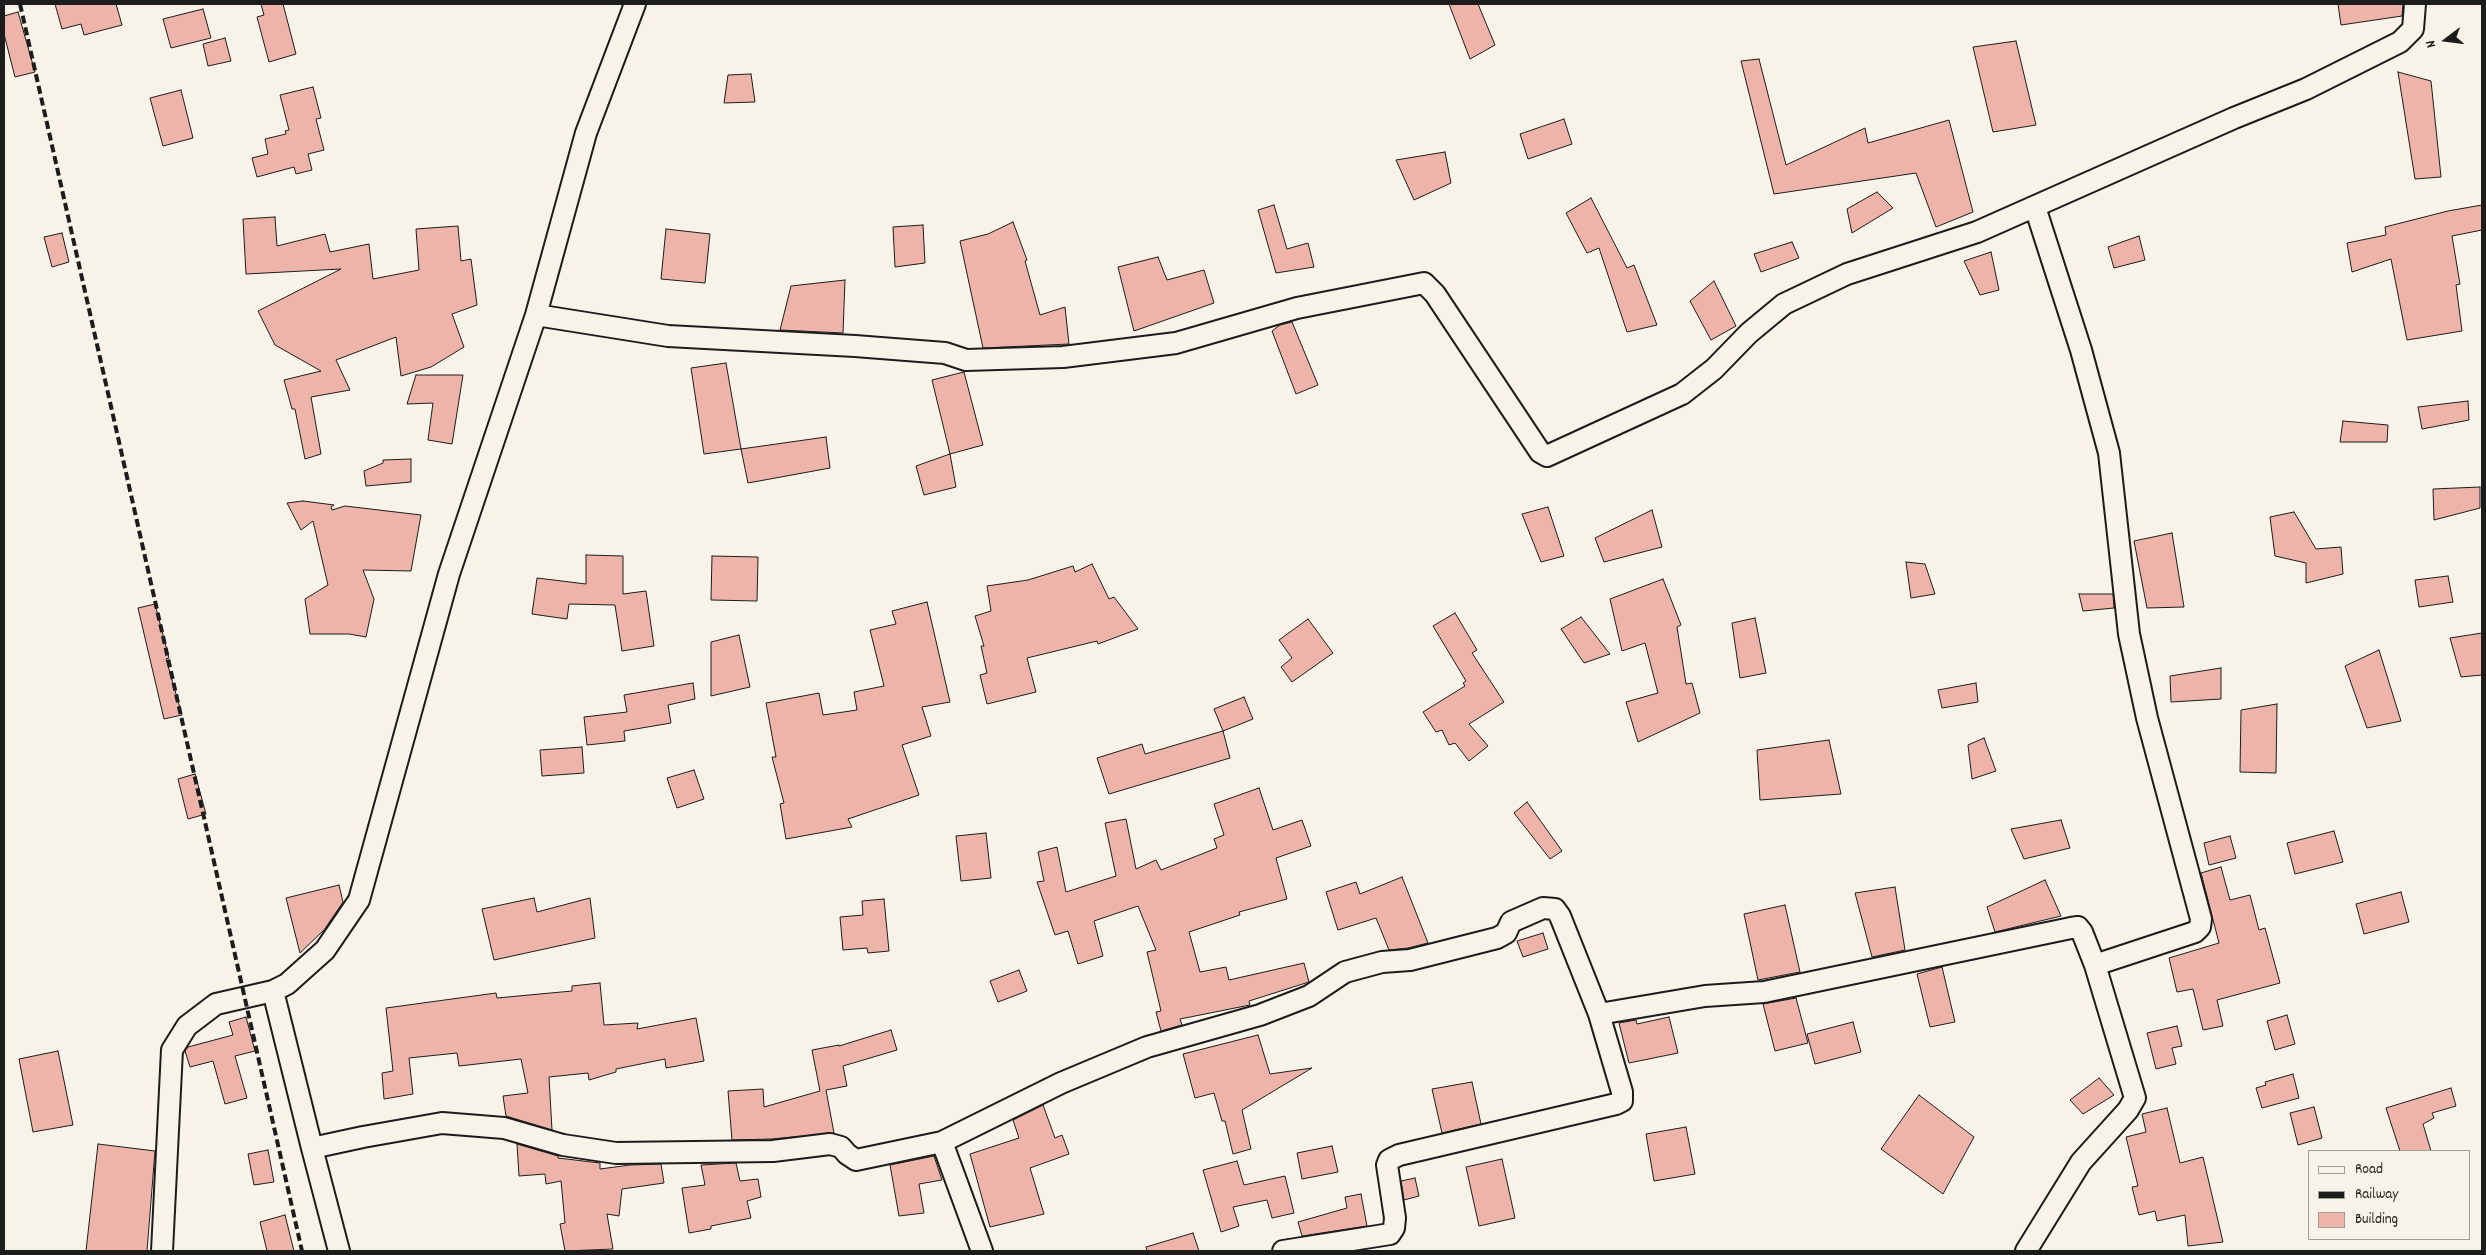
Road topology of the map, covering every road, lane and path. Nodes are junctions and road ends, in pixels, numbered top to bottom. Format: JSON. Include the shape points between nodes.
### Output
{"nodes":[{"id":1,"x":635,"y":4,"type":"edge"},
{"id":2,"x":2415,"y":4,"type":"edge"},
{"id":3,"x":2035,"y":207,"type":"junction"},
{"id":4,"x":536,"y":315,"type":"junction"},
{"id":5,"x":2095,"y":965,"type":"junction"},
{"id":6,"x":273,"y":991,"type":"junction"},
{"id":7,"x":1599,"y":1014,"type":"junction"},
{"id":8,"x":942,"y":1142,"type":"junction"},
{"id":9,"x":312,"y":1148,"type":"junction"},
{"id":10,"x":162,"y":1251,"type":"edge"},
{"id":11,"x":339,"y":1251,"type":"edge"},
{"id":12,"x":982,"y":1251,"type":"edge"},
{"id":13,"x":1283,"y":1251,"type":"edge"},
{"id":14,"x":2026,"y":1251,"type":"edge"}],
"edges":[{"from":1,"to":4,"type":"street","via":[[586,133]]},
{"from":2,"to":3,"type":"street","via":[[2413,29],[2400,42],[2306,90],[2234,118]]},
{"from":3,"to":4,"type":"street","via":[[1977,232],[1847,274],[1784,304],[1682,394],[1547,456],[1540,452],[1435,294],[1424,283],[1297,308],[1176,344],[1063,357],[966,360],[946,353],[873,347],[668,336]]},
{"from":3,"to":5,"type":"street","via":[[2082,350],[2109,453],[2129,634],[2147,718],[2201,919],[2195,932]]},
{"from":4,"to":6,"type":"street","via":[[449,574],[359,900],[325,950],[288,984]]},
{"from":5,"to":7,"type":"street","via":[[2078,927],[1764,992],[1705,996]]},
{"from":5,"to":14,"type":"street","via":[[2134,1098],[2128,1110],[2081,1162]]},
{"from":6,"to":9,"type":"street"},
{"from":6,"to":10,"type":"street","via":[[216,1004],[187,1026],[172,1050]]},
{"from":7,"to":8,"type":"street","via":[[1560,916],[1555,910],[1543,908],[1511,922],[1506,933],[1497,938],[1345,972],[1309,996],[1260,1015],[1147,1047],[1061,1083]]},
{"from":7,"to":13,"type":"street","via":[[1622,1101],[1399,1155],[1389,1160],[1387,1165],[1395,1218],[1390,1234]]},
{"from":8,"to":9,"type":"street","via":[[856,1160],[841,1147],[830,1144],[773,1151],[616,1153],[563,1145],[504,1128],[442,1123]]},
{"from":8,"to":12,"type":"street"},
{"from":9,"to":11,"type":"street"}]}
